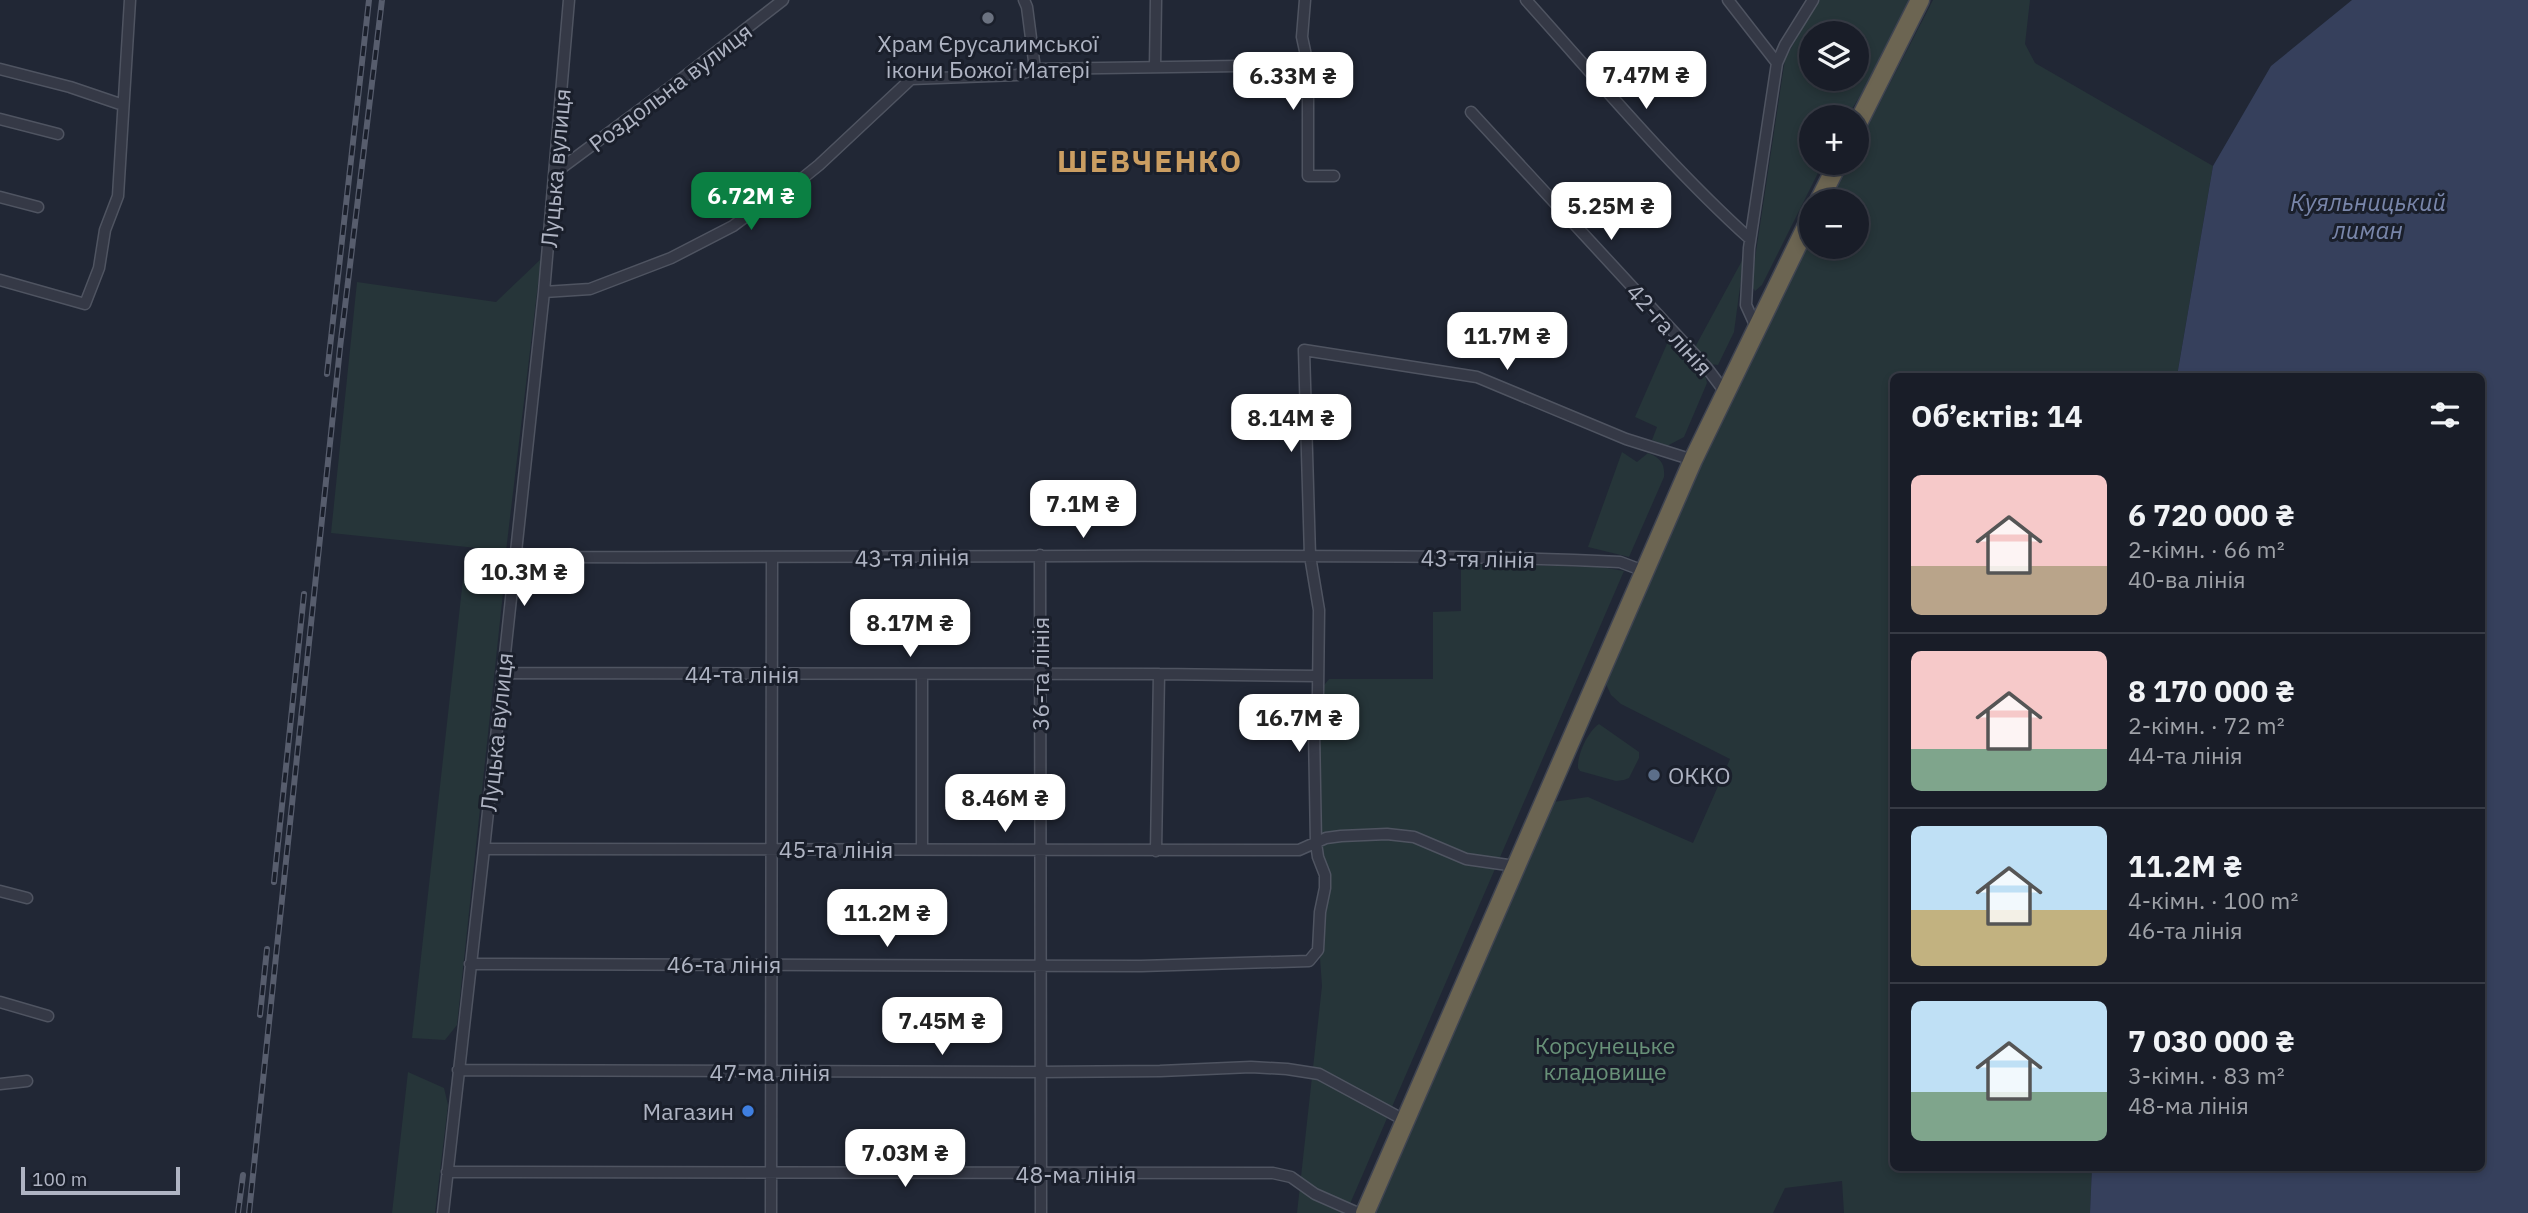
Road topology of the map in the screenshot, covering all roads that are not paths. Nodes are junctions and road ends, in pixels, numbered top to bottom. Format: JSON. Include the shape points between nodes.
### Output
{"nodes":[{"id":1,"x":130,"y":0,"type":"edge"},
{"id":2,"x":569,"y":0,"type":"edge"},
{"id":3,"x":783,"y":0,"type":"edge"},
{"id":4,"x":1024,"y":0,"type":"edge"},
{"id":5,"x":1156,"y":0,"type":"edge"},
{"id":6,"x":1305,"y":0,"type":"edge"},
{"id":7,"x":1526,"y":0,"type":"edge"},
{"id":8,"x":1728,"y":0,"type":"edge"},
{"id":9,"x":1813,"y":0,"type":"edge"},
{"id":10,"x":1920,"y":0,"type":"edge"},
{"id":11,"x":1777,"y":63,"type":"junction"},
{"id":12,"x":1308,"y":65,"type":"junction"},
{"id":13,"x":1155,"y":66,"type":"junction"},
{"id":14,"x":0,"y":69,"type":"edge"},
{"id":15,"x":1035,"y":69,"type":"junction"},
{"id":16,"x":123,"y":105,"type":"junction"},
{"id":17,"x":1867,"y":105,"type":"edge"},
{"id":18,"x":1471,"y":112,"type":"dead end"},
{"id":19,"x":0,"y":119,"type":"edge"},
{"id":20,"x":58,"y":134,"type":"dead end"},
{"id":21,"x":556,"y":172,"type":"junction"},
{"id":22,"x":1334,"y":176,"type":"dead end"},
{"id":23,"x":0,"y":197,"type":"edge"},
{"id":24,"x":38,"y":207,"type":"dead end"},
{"id":25,"x":1750,"y":239,"type":"junction"},
{"id":26,"x":1799,"y":240,"type":"edge"},
{"id":27,"x":0,"y":280,"type":"edge"},
{"id":28,"x":544,"y":292,"type":"junction"},
{"id":29,"x":1756,"y":327,"type":"junction"},
{"id":30,"x":1726,"y":392,"type":"junction"},
{"id":31,"x":1693,"y":460,"type":"junction"},
{"id":32,"x":514,"y":553,"type":"junction"},
{"id":33,"x":1040,"y":555,"type":"junction"},
{"id":34,"x":1310,"y":556,"type":"junction"},
{"id":35,"x":772,"y":558,"type":"junction"},
{"id":36,"x":1644,"y":571,"type":"junction"},
{"id":37,"x":502,"y":673,"type":"junction"},
{"id":38,"x":772,"y":673,"type":"junction"},
{"id":39,"x":922,"y":674,"type":"junction"},
{"id":40,"x":1041,"y":674,"type":"junction"},
{"id":41,"x":1159,"y":674,"type":"junction"},
{"id":42,"x":1318,"y":676,"type":"junction"},
{"id":43,"x":1316,"y":843,"type":"junction"},
{"id":44,"x":484,"y":849,"type":"junction"},
{"id":45,"x":772,"y":849,"type":"junction"},
{"id":46,"x":922,"y":849,"type":"junction"},
{"id":47,"x":1041,"y":850,"type":"junction"},
{"id":48,"x":1156,"y":851,"type":"junction"},
{"id":49,"x":1515,"y":866,"type":"junction"},
{"id":50,"x":0,"y":891,"type":"edge"},
{"id":51,"x":27,"y":898,"type":"dead end"},
{"id":52,"x":470,"y":964,"type":"junction"},
{"id":53,"x":772,"y":964,"type":"junction"},
{"id":54,"x":1041,"y":964,"type":"junction"},
{"id":55,"x":0,"y":1003,"type":"edge"},
{"id":56,"x":48,"y":1016,"type":"dead end"},
{"id":57,"x":458,"y":1070,"type":"junction"},
{"id":58,"x":769,"y":1072,"type":"junction"},
{"id":59,"x":1039,"y":1072,"type":"junction"},
{"id":60,"x":27,"y":1081,"type":"dead end"},
{"id":61,"x":0,"y":1084,"type":"edge"},
{"id":62,"x":1406,"y":1121,"type":"junction"},
{"id":63,"x":447,"y":1172,"type":"junction"},
{"id":64,"x":769,"y":1173,"type":"junction"},
{"id":65,"x":1041,"y":1174,"type":"junction"},
{"id":66,"x":443,"y":1213,"type":"edge"},
{"id":67,"x":771,"y":1213,"type":"edge"},
{"id":68,"x":1041,"y":1213,"type":"edge"},
{"id":69,"x":1358,"y":1213,"type":"edge"},
{"id":70,"x":1365,"y":1213,"type":"edge"}],
"edges":[{"from":1,"to":16,"type":"street"},
{"from":2,"to":21,"type":"street","name":"Луцька вулиця"},
{"from":3,"to":21,"type":"street","name":"Роздольна вулиця"},
{"from":4,"to":15,"type":"street"},
{"from":5,"to":13,"type":"street"},
{"from":6,"to":12,"type":"street","via":[[1303,37]]},
{"from":7,"to":25,"type":"street","via":[[1655,144]]},
{"from":8,"to":11,"type":"street"},
{"from":9,"to":11,"type":"street"},
{"from":10,"to":17,"type":"highway"},
{"from":11,"to":25,"type":"street"},
{"from":12,"to":13,"type":"street"},
{"from":12,"to":22,"type":"street","via":[[1308,176]]},
{"from":13,"to":15,"type":"street"},
{"from":14,"to":16,"type":"street"},
{"from":15,"to":28,"type":"street","via":[[1017,75],[912,79],[819,165],[733,226],[671,258],[590,289]]},
{"from":16,"to":27,"type":"street","via":[[118,196],[85,304]]},
{"from":18,"to":30,"type":"street","name":"42-га лінія"},
{"from":19,"to":20,"type":"street"},
{"from":21,"to":28,"type":"street","name":"Луцька вулиця"},
{"from":23,"to":24,"type":"street"},
{"from":25,"to":29,"type":"street","via":[[1746,305]]},
{"from":26,"to":29,"type":"highway"},
{"from":28,"to":32,"type":"street","name":"Луцька вулиця"},
{"from":29,"to":30,"type":"highway"},
{"from":30,"to":31,"type":"highway"},
{"from":31,"to":34,"type":"street","via":[[1626,439],[1477,377],[1304,350]]},
{"from":31,"to":36,"type":"highway"},
{"from":32,"to":35,"type":"street","name":"43-тя лінія"},
{"from":32,"to":37,"type":"street","name":"Луцька вулиця"},
{"from":33,"to":34,"type":"street","name":"43-тя лінія"},
{"from":33,"to":35,"type":"street","name":"43-тя лінія"},
{"from":33,"to":40,"type":"street","name":"36-та лінія"},
{"from":34,"to":36,"type":"street","name":"43-тя лінія","via":[[1620,562]]},
{"from":34,"to":42,"type":"street","via":[[1319,610]]},
{"from":35,"to":38,"type":"street"},
{"from":36,"to":49,"type":"highway"},
{"from":37,"to":38,"type":"street","name":"44-та лінія"},
{"from":37,"to":44,"type":"street","name":"Луцька вулиця"},
{"from":38,"to":39,"type":"street","name":"44-та лінія"},
{"from":38,"to":45,"type":"street"},
{"from":39,"to":40,"type":"street","name":"44-та лінія"},
{"from":39,"to":46,"type":"street"},
{"from":40,"to":41,"type":"street","name":"44-та лінія"},
{"from":40,"to":47,"type":"street","name":"36-та лінія"},
{"from":41,"to":42,"type":"street","name":"44-та лінія"},
{"from":41,"to":48,"type":"street"},
{"from":42,"to":43,"type":"street"},
{"from":43,"to":48,"type":"street","name":"45-та лінія","via":[[1299,850]]},
{"from":43,"to":49,"type":"street","name":"45-та лінія","via":[[1341,836],[1414,837],[1466,859]]},
{"from":43,"to":54,"type":"street","name":"46-та лінія","via":[[1325,875],[1319,944],[1313,957],[1302,962]]},
{"from":44,"to":45,"type":"street","name":"45-та лінія"},
{"from":44,"to":52,"type":"street","name":"Луцька вулиця"},
{"from":45,"to":46,"type":"street","name":"45-та лінія"},
{"from":45,"to":53,"type":"street"},
{"from":46,"to":47,"type":"street","name":"45-та лінія"},
{"from":47,"to":48,"type":"street","name":"45-та лінія"},
{"from":47,"to":54,"type":"street","name":"36-та лінія"},
{"from":49,"to":62,"type":"highway"},
{"from":50,"to":51,"type":"street"},
{"from":52,"to":53,"type":"street","name":"46-та лінія"},
{"from":52,"to":57,"type":"street","name":"Луцька вулиця"},
{"from":53,"to":54,"type":"street","name":"46-та лінія"},
{"from":53,"to":58,"type":"street"},
{"from":54,"to":59,"type":"street","name":"36-та лінія"},
{"from":55,"to":56,"type":"street"},
{"from":57,"to":58,"type":"street","name":"47-ма лінія"},
{"from":57,"to":63,"type":"street","name":"Луцька вулиця"},
{"from":58,"to":59,"type":"street","name":"47-ма лінія"},
{"from":58,"to":64,"type":"street"},
{"from":59,"to":62,"type":"street","name":"47-ма лінія","via":[[1287,1069],[1320,1074]]},
{"from":59,"to":65,"type":"street","name":"36-та лінія"},
{"from":60,"to":61,"type":"street"},
{"from":62,"to":70,"type":"highway"},
{"from":63,"to":64,"type":"street","name":"48-ма лінія"},
{"from":63,"to":66,"type":"street","name":"Луцька вулиця"},
{"from":64,"to":65,"type":"street","name":"48-ма лінія"},
{"from":64,"to":67,"type":"street"},
{"from":65,"to":68,"type":"street","name":"36-та лінія"},
{"from":65,"to":69,"type":"street","name":"48-ма лінія","via":[[1273,1173],[1291,1177],[1315,1194]]}]}
